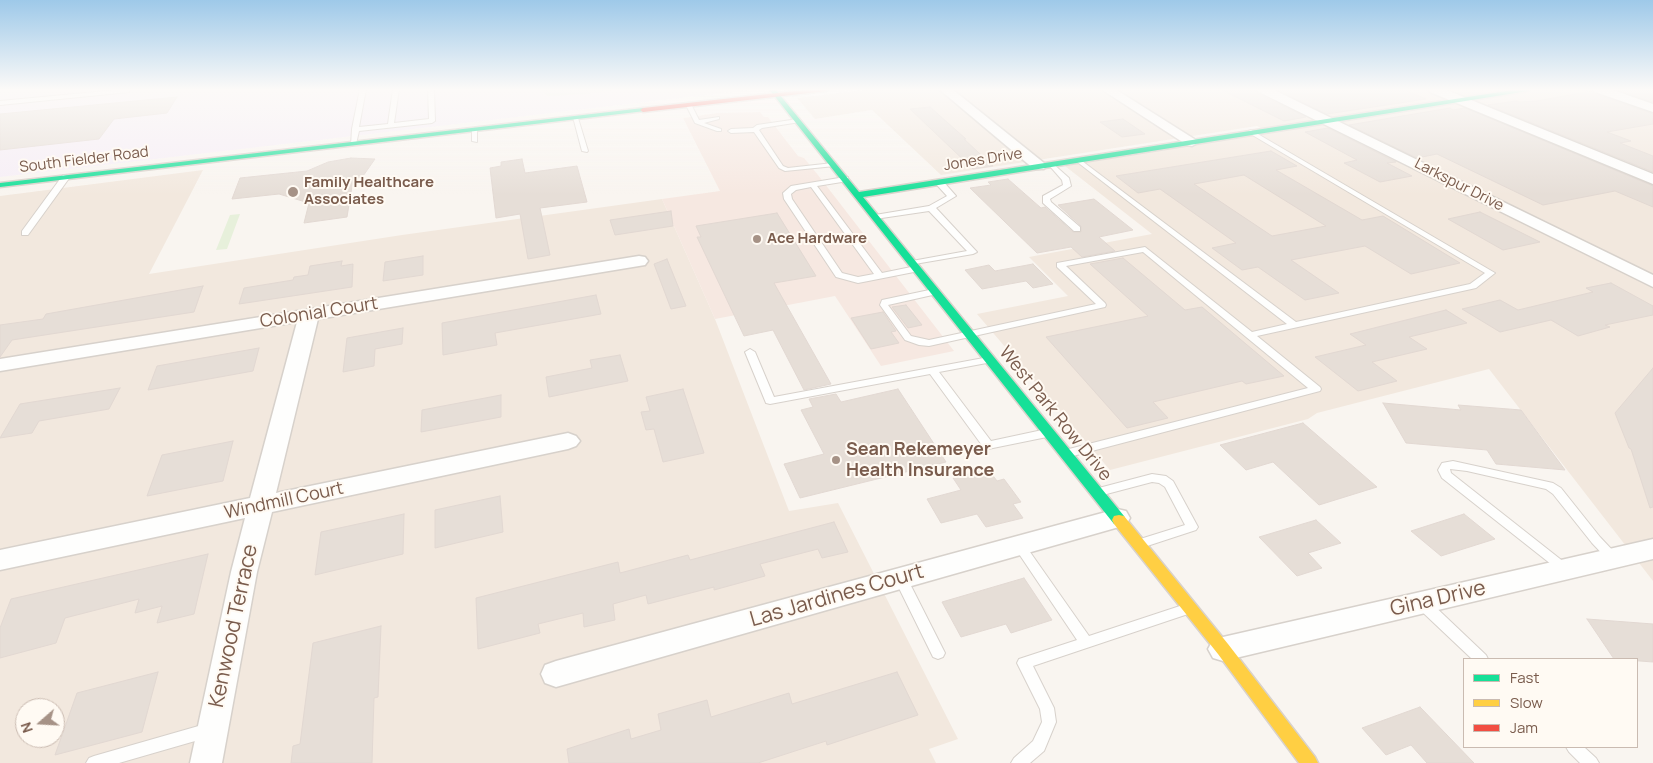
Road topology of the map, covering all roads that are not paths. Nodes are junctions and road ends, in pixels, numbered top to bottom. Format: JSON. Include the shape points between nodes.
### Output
{"nodes":[{"id":1,"x":357,"y":125,"type":"edge"},
{"id":2,"x":391,"y":125,"type":"joint"},
{"id":3,"x":395,"y":125,"type":"edge"},
{"id":4,"x":538,"y":125,"type":"edge"},
{"id":5,"x":577,"y":125,"type":"edge"},
{"id":6,"x":704,"y":125,"type":"edge"},
{"id":7,"x":749,"y":125,"type":"edge"},
{"id":8,"x":779,"y":125,"type":"edge"},
{"id":9,"x":801,"y":125,"type":"edge"},
{"id":10,"x":993,"y":125,"type":"edge"},
{"id":11,"x":1165,"y":125,"type":"edge"},
{"id":12,"x":1298,"y":125,"type":"edge"},
{"id":13,"x":1337,"y":125,"type":"edge"},
{"id":14,"x":1522,"y":125,"type":"edge"},
{"id":15,"x":356,"y":129,"type":"junction"},
{"id":16,"x":756,"y":129,"type":"junction"},
{"id":17,"x":719,"y":130,"type":"dead end"},
{"id":18,"x":732,"y":131,"type":"dead end"},
{"id":19,"x":1251,"y":132,"type":"junction"},
{"id":20,"x":1192,"y":142,"type":"junction"},
{"id":21,"x":353,"y":144,"type":"junction"},
{"id":22,"x":585,"y":150,"type":"dead end"},
{"id":23,"x":1078,"y":160,"type":"junction"},
{"id":24,"x":834,"y":165,"type":"junction"},
{"id":25,"x":1045,"y":165,"type":"junction"},
{"id":26,"x":66,"y":177,"type":"junction"},
{"id":27,"x":845,"y":179,"type":"junction"},
{"id":28,"x":1653,"y":179,"type":"edge"},
{"id":29,"x":939,"y":182,"type":"junction"},
{"id":30,"x":0,"y":185,"type":"edge"},
{"id":31,"x":813,"y":185,"type":"junction"},
{"id":32,"x":857,"y":195,"type":"junction"},
{"id":33,"x":931,"y":208,"type":"junction"},
{"id":34,"x":875,"y":217,"type":"junction"},
{"id":35,"x":1077,"y":228,"type":"dead end"},
{"id":36,"x":25,"y":233,"type":"dead end"},
{"id":37,"x":639,"y":261,"type":"dead end"},
{"id":38,"x":914,"y":266,"type":"junction"},
{"id":39,"x":880,"y":276,"type":"junction"},
{"id":40,"x":1653,"y":282,"type":"edge"},
{"id":41,"x":934,"y":292,"type":"junction"},
{"id":42,"x":309,"y":315,"type":"junction"},
{"id":43,"x":1294,"y":325,"type":"junction"},
{"id":44,"x":968,"y":334,"type":"junction"},
{"id":45,"x":1250,"y":335,"type":"junction"},
{"id":46,"x":750,"y":352,"type":"dead end"},
{"id":47,"x":990,"y":360,"type":"junction"},
{"id":48,"x":0,"y":366,"type":"edge"},
{"id":49,"x":933,"y":371,"type":"junction"},
{"id":50,"x":1048,"y":433,"type":"junction"},
{"id":51,"x":568,"y":441,"type":"dead end"},
{"id":52,"x":1066,"y":454,"type":"junction"},
{"id":53,"x":1097,"y":493,"type":"junction"},
{"id":54,"x":261,"y":506,"type":"junction"},
{"id":55,"x":1117,"y":518,"type":"junction"},
{"id":56,"x":1138,"y":544,"type":"junction"},
{"id":57,"x":1019,"y":545,"type":"junction"},
{"id":58,"x":1653,"y":549,"type":"edge"},
{"id":59,"x":1613,"y":558,"type":"junction"},
{"id":60,"x":0,"y":560,"type":"edge"},
{"id":61,"x":1565,"y":569,"type":"junction"},
{"id":62,"x":900,"y":578,"type":"junction"},
{"id":63,"x":1422,"y":603,"type":"junction"},
{"id":64,"x":1190,"y":608,"type":"junction"},
{"id":65,"x":1086,"y":642,"type":"junction"},
{"id":66,"x":1222,"y":649,"type":"junction"},
{"id":67,"x":938,"y":653,"type":"dead end"},
{"id":68,"x":1480,"y":658,"type":"edge"},
{"id":69,"x":556,"y":674,"type":"dead end"},
{"id":70,"x":213,"y":730,"type":"junction"},
{"id":71,"x":1575,"y":748,"type":"edge"},
{"id":72,"x":94,"y":763,"type":"edge"},
{"id":73,"x":206,"y":763,"type":"edge"},
{"id":74,"x":1019,"y":763,"type":"edge"},
{"id":75,"x":1309,"y":763,"type":"edge"},
{"id":76,"x":1591,"y":763,"type":"edge"}],
"edges":[{"from":1,"to":15,"type":"lane"},
{"from":2,"to":3,"type":"lane"},
{"from":2,"to":15,"type":"lane"},
{"from":4,"to":21,"type":"main road","name":"South Fielder Road","via":[[474,136]]},
{"from":5,"to":22,"type":"lane"},
{"from":6,"to":17,"type":"lane"},
{"from":7,"to":16,"type":"lane"},
{"from":8,"to":16,"type":"lane"},
{"from":9,"to":24,"type":"main road","name":"West Park Row Drive"},
{"from":10,"to":25,"type":"street"},
{"from":11,"to":20,"type":"street"},
{"from":12,"to":19,"type":"main road","name":"Jones Drive"},
{"from":13,"to":40,"type":"street","name":"Larkspur Drive"},
{"from":14,"to":28,"type":"street"},
{"from":15,"to":21,"type":"lane"},
{"from":16,"to":18,"type":"lane"},
{"from":16,"to":24,"type":"lane","via":[[781,167],[787,170]]},
{"from":19,"to":20,"type":"main road","name":"Jones Drive"},
{"from":19,"to":43,"type":"lane","via":[[1491,272],[1473,286]]},
{"from":20,"to":23,"type":"main road","name":"Jones Drive"},
{"from":21,"to":26,"type":"main road","name":"South Fielder Road"},
{"from":23,"to":25,"type":"main road","name":"Jones Drive"},
{"from":23,"to":43,"type":"lane"},
{"from":24,"to":27,"type":"main road","name":"West Park Row Drive"},
{"from":25,"to":29,"type":"main road","name":"Jones Drive"},
{"from":25,"to":35,"type":"lane","via":[[1066,180],[1067,186],[1046,198],[1048,203]]},
{"from":26,"to":30,"type":"main road","name":"South Fielder Road"},
{"from":26,"to":36,"type":"lane"},
{"from":27,"to":31,"type":"lane"},
{"from":27,"to":32,"type":"main road","name":"West Park Row Drive"},
{"from":29,"to":32,"type":"main road","name":"Jones Drive"},
{"from":29,"to":33,"type":"lane","via":[[952,196]]},
{"from":31,"to":39,"type":"lane"},
{"from":31,"to":39,"type":"lane","via":[[789,190],[788,199],[839,275],[858,280]]},
{"from":32,"to":34,"type":"main road","name":"West Park Row Drive"},
{"from":33,"to":34,"type":"lane"},
{"from":33,"to":38,"type":"lane","via":[[973,252]]},
{"from":34,"to":38,"type":"main road","name":"West Park Row Drive"},
{"from":37,"to":42,"type":"street","name":"Colonial Court"},
{"from":38,"to":39,"type":"lane"},
{"from":38,"to":41,"type":"main road","name":"West Park Row Drive"},
{"from":41,"to":44,"type":"main road","name":"West Park Row Drive"},
{"from":41,"to":44,"type":"lane","via":[[885,302],[884,306],[908,338],[919,342],[929,343]]},
{"from":42,"to":48,"type":"street","name":"Colonial Court"},
{"from":42,"to":54,"type":"street","name":"Kenwood Terrace"},
{"from":43,"to":45,"type":"lane"},
{"from":44,"to":45,"type":"lane","via":[[1102,305],[1060,265],[1144,249]]},
{"from":44,"to":47,"type":"main road","name":"West Park Row Drive"},
{"from":45,"to":52,"type":"lane","via":[[1316,389]]},
{"from":46,"to":49,"type":"lane","via":[[770,401]]},
{"from":47,"to":49,"type":"lane"},
{"from":47,"to":50,"type":"main road","name":"West Park Row Drive"},
{"from":49,"to":50,"type":"lane","via":[[988,445]]},
{"from":50,"to":52,"type":"main road","name":"West Park Row Drive"},
{"from":51,"to":54,"type":"street","name":"Windmill Court"},
{"from":52,"to":53,"type":"main road","name":"West Park Row Drive"},
{"from":53,"to":55,"type":"main road","name":"West Park Row Drive"},
{"from":53,"to":56,"type":"lane","via":[[1152,478],[1169,484],[1192,527]]},
{"from":54,"to":60,"type":"street","name":"Windmill Court"},
{"from":54,"to":70,"type":"street","name":"Kenwood Terrace","via":[[244,572]]},
{"from":55,"to":56,"type":"main road","name":"West Park Row Drive"},
{"from":55,"to":57,"type":"street","name":"Las Jardines Court"},
{"from":56,"to":64,"type":"main road","name":"West Park Row Drive"},
{"from":57,"to":62,"type":"street","name":"Las Jardines Court"},
{"from":57,"to":65,"type":"lane"},
{"from":58,"to":59,"type":"street","name":"Gina Drive"},
{"from":59,"to":61,"type":"street","name":"Gina Drive"},
{"from":59,"to":61,"type":"lane","via":[[1557,491],[1548,486],[1467,467],[1446,466],[1446,474]]},
{"from":61,"to":63,"type":"street","name":"Gina Drive"},
{"from":62,"to":67,"type":"lane"},
{"from":62,"to":69,"type":"street","name":"Las Jardines Court"},
{"from":63,"to":66,"type":"street","name":"Gina Drive"},
{"from":63,"to":68,"type":"lane"},
{"from":64,"to":65,"type":"lane"},
{"from":64,"to":66,"type":"main road","name":"West Park Row Drive"},
{"from":65,"to":74,"type":"lane","via":[[1024,663],[1047,708],[1050,722],[1039,746]]},
{"from":66,"to":75,"type":"main road","name":"West Park Row Drive"},
{"from":70,"to":72,"type":"lane"},
{"from":70,"to":73,"type":"street","name":"Kenwood Terrace"},
{"from":71,"to":76,"type":"lane"}]}
